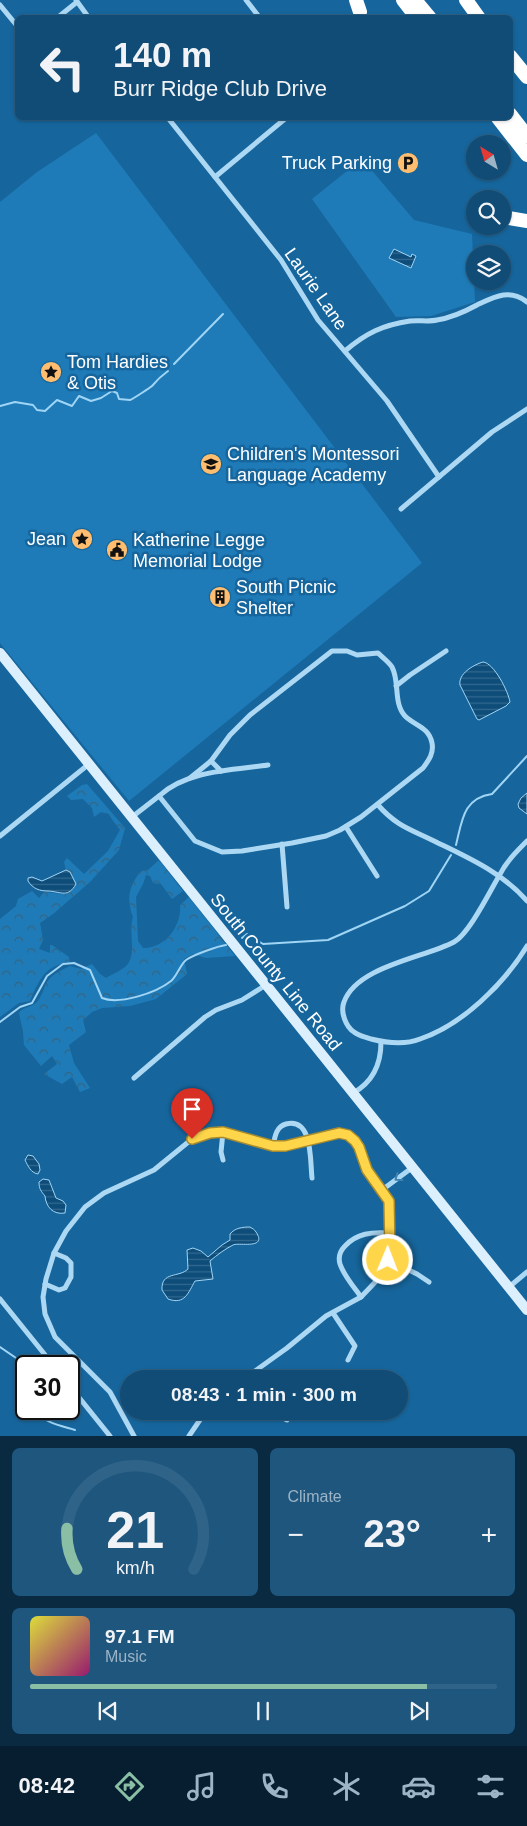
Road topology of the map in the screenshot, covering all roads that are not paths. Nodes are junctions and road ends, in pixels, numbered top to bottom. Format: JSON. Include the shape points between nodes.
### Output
{"nodes":[{"id":1,"x":246,"y":0,"type":"edge"},
{"id":2,"x":403,"y":0,"type":"edge"},
{"id":3,"x":415,"y":0,"type":"edge"},
{"id":4,"x":466,"y":0,"type":"edge"},
{"id":5,"x":76,"y":1,"type":"edge"},
{"id":6,"x":0,"y":5,"type":"edge"},
{"id":7,"x":60,"y":15,"type":"edge"},
{"id":8,"x":87,"y":15,"type":"edge"},
{"id":9,"x":258,"y":15,"type":"edge"},
{"id":10,"x":415,"y":15,"type":"edge"},
{"id":11,"x":428,"y":15,"type":"edge"},
{"id":12,"x":477,"y":15,"type":"edge"},
{"id":13,"x":15,"y":23,"type":"edge"},
{"id":14,"x":513,"y":60,"type":"edge"},
{"id":15,"x":527,"y":77,"type":"edge"},
{"id":16,"x":513,"y":118,"type":"edge"},
{"id":17,"x":170,"y":120,"type":"edge"},
{"id":18,"x":284,"y":120,"type":"edge"},
{"id":19,"x":500,"y":120,"type":"edge"},
{"id":20,"x":527,"y":136,"type":"edge"},
{"id":21,"x":527,"y":155,"type":"edge"},
{"id":22,"x":215,"y":176,"type":"junction"},
{"id":23,"x":511,"y":218,"type":"edge"},
{"id":24,"x":527,"y":221,"type":"edge"},
{"id":25,"x":527,"y":302,"type":"edge"},
{"id":26,"x":345,"y":351,"type":"junction"},
{"id":27,"x":527,"y":409,"type":"edge"},
{"id":28,"x":439,"y":477,"type":"junction"},
{"id":29,"x":401,"y":509,"type":"dead end"},
{"id":30,"x":446,"y":651,"type":"dead end"},
{"id":31,"x":0,"y":653,"type":"edge"},
{"id":32,"x":396,"y":686,"type":"junction"},
{"id":33,"x":211,"y":761,"type":"junction"},
{"id":34,"x":89,"y":764,"type":"junction"},
{"id":35,"x":268,"y":765,"type":"dead end"},
{"id":36,"x":221,"y":771,"type":"junction"},
{"id":37,"x":190,"y":778,"type":"junction"},
{"id":38,"x":159,"y":796,"type":"junction"},
{"id":39,"x":378,"y":804,"type":"junction"},
{"id":40,"x":131,"y":817,"type":"junction"},
{"id":41,"x":346,"y":827,"type":"junction"},
{"id":42,"x":0,"y":836,"type":"edge"},
{"id":43,"x":527,"y":841,"type":"edge"},
{"id":44,"x":282,"y":844,"type":"junction"},
{"id":45,"x":377,"y":876,"type":"dead end"},
{"id":46,"x":498,"y":876,"type":"junction"},
{"id":47,"x":527,"y":902,"type":"edge"},
{"id":48,"x":287,"y":907,"type":"dead end"},
{"id":49,"x":527,"y":946,"type":"edge"},
{"id":50,"x":266,"y":986,"type":"junction"},
{"id":51,"x":381,"y":1042,"type":"junction"},
{"id":52,"x":134,"y":1078,"type":"dead end"},
{"id":53,"x":353,"y":1093,"type":"junction"},
{"id":54,"x":223,"y":1132,"type":"junction"},
{"id":55,"x":308,"y":1140,"type":"junction"},
{"id":56,"x":273,"y":1146,"type":"junction"},
{"id":57,"x":223,"y":1160,"type":"dead end"},
{"id":58,"x":413,"y":1167,"type":"junction"},
{"id":59,"x":312,"y":1178,"type":"dead end"},
{"id":60,"x":382,"y":1190,"type":"junction"},
{"id":61,"x":388,"y":1233,"type":"junction"},
{"id":62,"x":54,"y":1253,"type":"junction"},
{"id":63,"x":388,"y":1260,"type":"junction"},
{"id":64,"x":527,"y":1272,"type":"edge"},
{"id":65,"x":428,"y":1282,"type":"dead end"},
{"id":66,"x":45,"y":1284,"type":"junction"},
{"id":67,"x":508,"y":1287,"type":"junction"},
{"id":68,"x":361,"y":1297,"type":"junction"},
{"id":69,"x":0,"y":1299,"type":"edge"},
{"id":70,"x":527,"y":1310,"type":"edge"},
{"id":71,"x":332,"y":1313,"type":"junction"},
{"id":72,"x":45,"y":1355,"type":"edge"},
{"id":73,"x":348,"y":1360,"type":"dead end"},
{"id":74,"x":257,"y":1370,"type":"edge"},
{"id":75,"x":80,"y":1399,"type":"edge"},
{"id":76,"x":200,"y":1420,"type":"edge"},
{"id":77,"x":110,"y":1436,"type":"edge"},
{"id":78,"x":134,"y":1436,"type":"edge"},
{"id":79,"x":189,"y":1436,"type":"edge"}],
"edges":[{"from":1,"to":9,"type":"street"},
{"from":2,"to":10,"type":"highway"},
{"from":3,"to":11,"type":"highway"},
{"from":4,"to":12,"type":"highway"},
{"from":5,"to":7,"type":"street"},
{"from":5,"to":8,"type":"street"},
{"from":6,"to":13,"type":"street"},
{"from":14,"to":15,"type":"highway"},
{"from":16,"to":20,"type":"highway"},
{"from":17,"to":22,"type":"street","name":"Laurie Lane"},
{"from":18,"to":22,"type":"street"},
{"from":19,"to":21,"type":"highway"},
{"from":22,"to":26,"type":"street","name":"Laurie Lane","via":[[281,260],[318,320]]},
{"from":23,"to":24,"type":"highway"},
{"from":25,"to":26,"type":"street","via":[[515,294],[499,294],[438,320],[386,325],[362,337]]},
{"from":26,"to":28,"type":"street","name":"Laurie Lane","via":[[387,400]]},
{"from":27,"to":28,"type":"street","via":[[492,432]]},
{"from":28,"to":29,"type":"street"},
{"from":30,"to":32,"type":"street"},
{"from":31,"to":34,"type":"main road","name":"South County Line Road"},
{"from":32,"to":33,"type":"street","via":[[392,667],[378,653],[357,655],[332,651],[250,715]]},
{"from":32,"to":39,"type":"street","via":[[404,716],[429,735],[432,751],[423,768]]},
{"from":33,"to":36,"type":"street"},
{"from":33,"to":37,"type":"street"},
{"from":34,"to":40,"type":"main road","name":"South County Line Road"},
{"from":34,"to":42,"type":"street"},
{"from":35,"to":36,"type":"street"},
{"from":36,"to":37,"type":"street"},
{"from":37,"to":38,"type":"street","via":[[170,786]]},
{"from":38,"to":40,"type":"street"},
{"from":38,"to":44,"type":"street","via":[[195,841],[222,852]]},
{"from":39,"to":41,"type":"street"},
{"from":39,"to":46,"type":"street","via":[[404,828],[438,842]]},
{"from":40,"to":50,"type":"main road","name":"South County Line Road"},
{"from":41,"to":44,"type":"street","via":[[326,836]]},
{"from":41,"to":45,"type":"street"},
{"from":43,"to":46,"type":"street"},
{"from":44,"to":48,"type":"street"},
{"from":46,"to":47,"type":"street"},
{"from":46,"to":51,"type":"street","via":[[478,913],[457,940],[368,975],[353,988],[344,1002],[343,1014],[348,1028]]},
{"from":49,"to":51,"type":"street","via":[[501,982],[439,1031],[419,1040]]},
{"from":50,"to":52,"type":"street","via":[[204,1017]]},
{"from":50,"to":53,"type":"main road","name":"South County Line Road"},
{"from":51,"to":53,"type":"street","via":[[374,1074]]},
{"from":53,"to":58,"type":"main road","name":"South County Line Road"},
{"from":54,"to":56,"type":"street"},
{"from":54,"to":57,"type":"street"},
{"from":54,"to":62,"type":"street","via":[[192,1139],[154,1170],[112,1189],[85,1207]]},
{"from":55,"to":56,"type":"street"},
{"from":55,"to":56,"type":"street","via":[[301,1125],[294,1122],[277,1130]]},
{"from":55,"to":59,"type":"street"},
{"from":55,"to":60,"type":"street","via":[[339,1133],[348,1135],[355,1141],[367,1170]]},
{"from":58,"to":60,"type":"street","one_way":true},
{"from":58,"to":67,"type":"main road","name":"South County Line Road"},
{"from":60,"to":61,"type":"street","via":[[389,1201]]},
{"from":61,"to":63,"type":"street"},
{"from":61,"to":68,"type":"street","via":[[360,1235],[350,1240],[339,1257],[343,1271]]},
{"from":62,"to":66,"type":"street"},
{"from":62,"to":66,"type":"street","via":[[71,1263],[71,1277],[65,1288],[59,1290]]},
{"from":63,"to":65,"type":"street"},
{"from":63,"to":68,"type":"street","via":[[382,1275]]},
{"from":64,"to":67,"type":"street"},
{"from":66,"to":78,"type":"street","via":[[45,1314],[55,1337],[106,1387]]},
{"from":67,"to":70,"type":"main road","name":"South County Line Road"},
{"from":68,"to":71,"type":"street"},
{"from":69,"to":72,"type":"street"},
{"from":71,"to":73,"type":"street","via":[[355,1346]]},
{"from":71,"to":74,"type":"street"},
{"from":75,"to":77,"type":"street"},
{"from":76,"to":79,"type":"street"}]}
